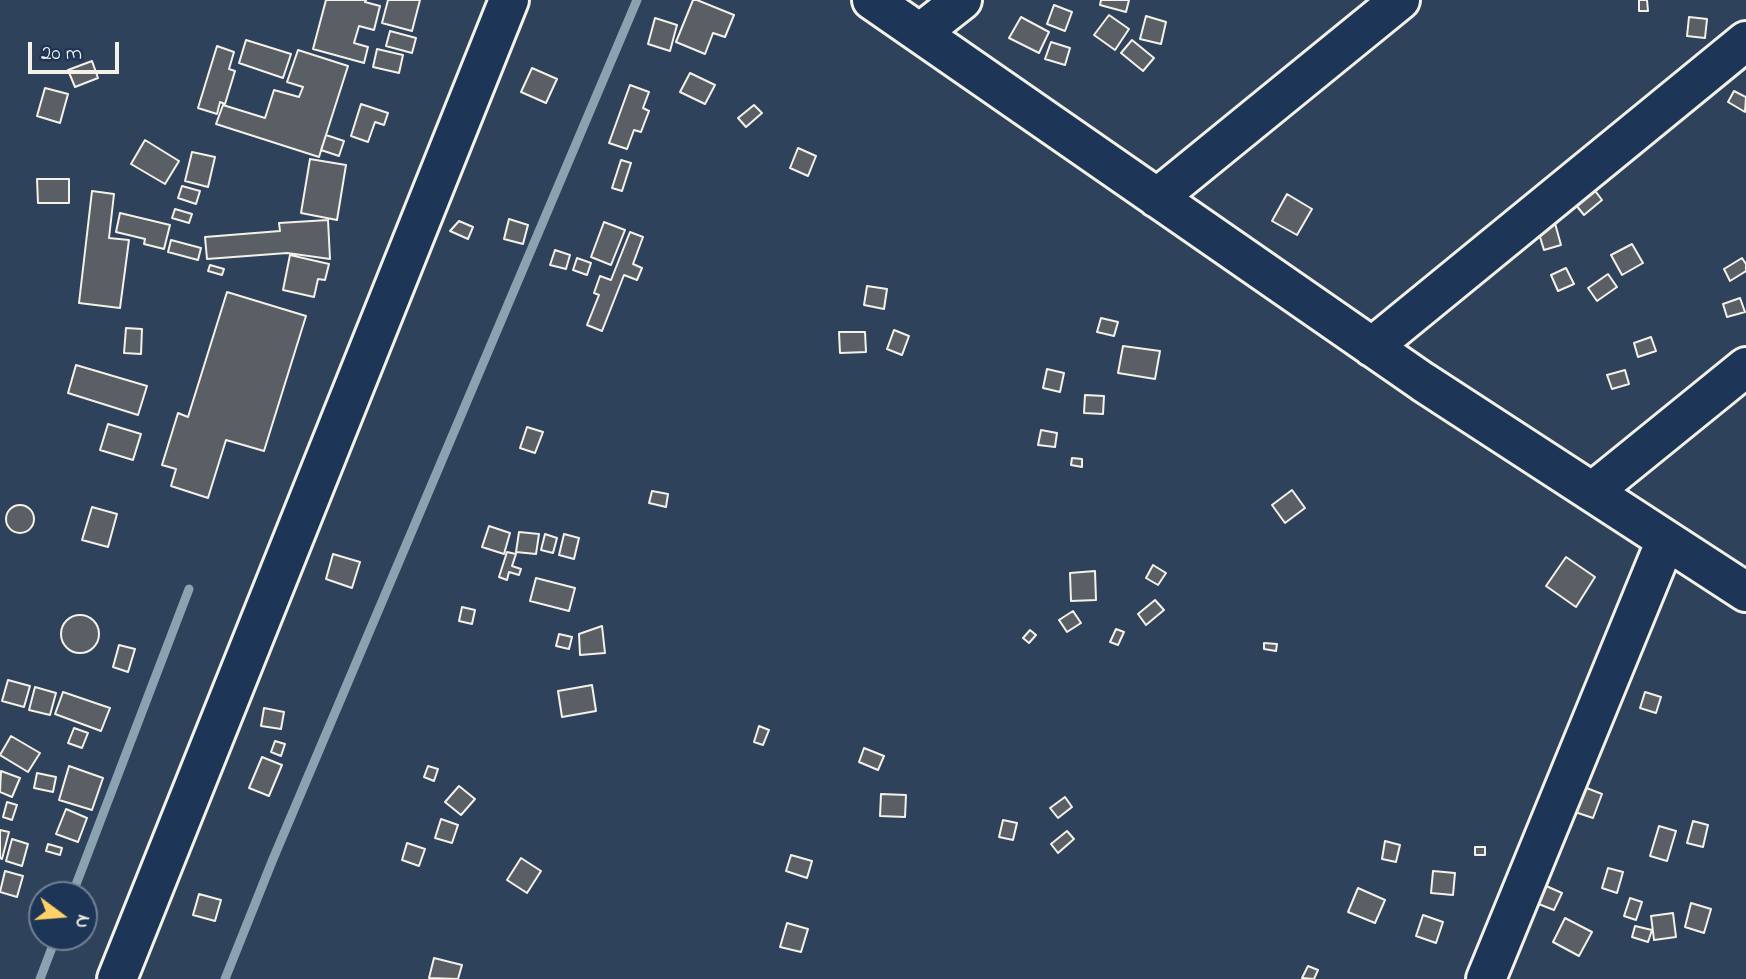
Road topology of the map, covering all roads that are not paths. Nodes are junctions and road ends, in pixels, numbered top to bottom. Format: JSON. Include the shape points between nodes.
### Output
{"nodes":[{"id":1,"x":509,"y":0,"type":"edge"},
{"id":2,"x":872,"y":0,"type":"edge"},
{"id":3,"x":962,"y":0,"type":"edge"},
{"id":4,"x":1400,"y":0,"type":"edge"},
{"id":5,"x":919,"y":33,"type":"junction"},
{"id":6,"x":1746,"y":41,"type":"edge"},
{"id":7,"x":1157,"y":198,"type":"junction"},
{"id":8,"x":1372,"y":347,"type":"junction"},
{"id":9,"x":1746,"y":367,"type":"edge"},
{"id":10,"x":1592,"y":492,"type":"junction"},
{"id":11,"x":1666,"y":540,"type":"junction"},
{"id":12,"x":1746,"y":592,"type":"edge"},
{"id":13,"x":117,"y":979,"type":"edge"},
{"id":14,"x":1486,"y":979,"type":"edge"}],
"edges":[{"from":1,"to":13,"type":"street"},
{"from":2,"to":5,"type":"street"},
{"from":3,"to":5,"type":"street"},
{"from":4,"to":7,"type":"street"},
{"from":5,"to":7,"type":"street"},
{"from":6,"to":8,"type":"street"},
{"from":7,"to":8,"type":"street"},
{"from":8,"to":10,"type":"street"},
{"from":9,"to":10,"type":"street"},
{"from":10,"to":11,"type":"street"},
{"from":11,"to":12,"type":"street"},
{"from":11,"to":14,"type":"street"}]}
